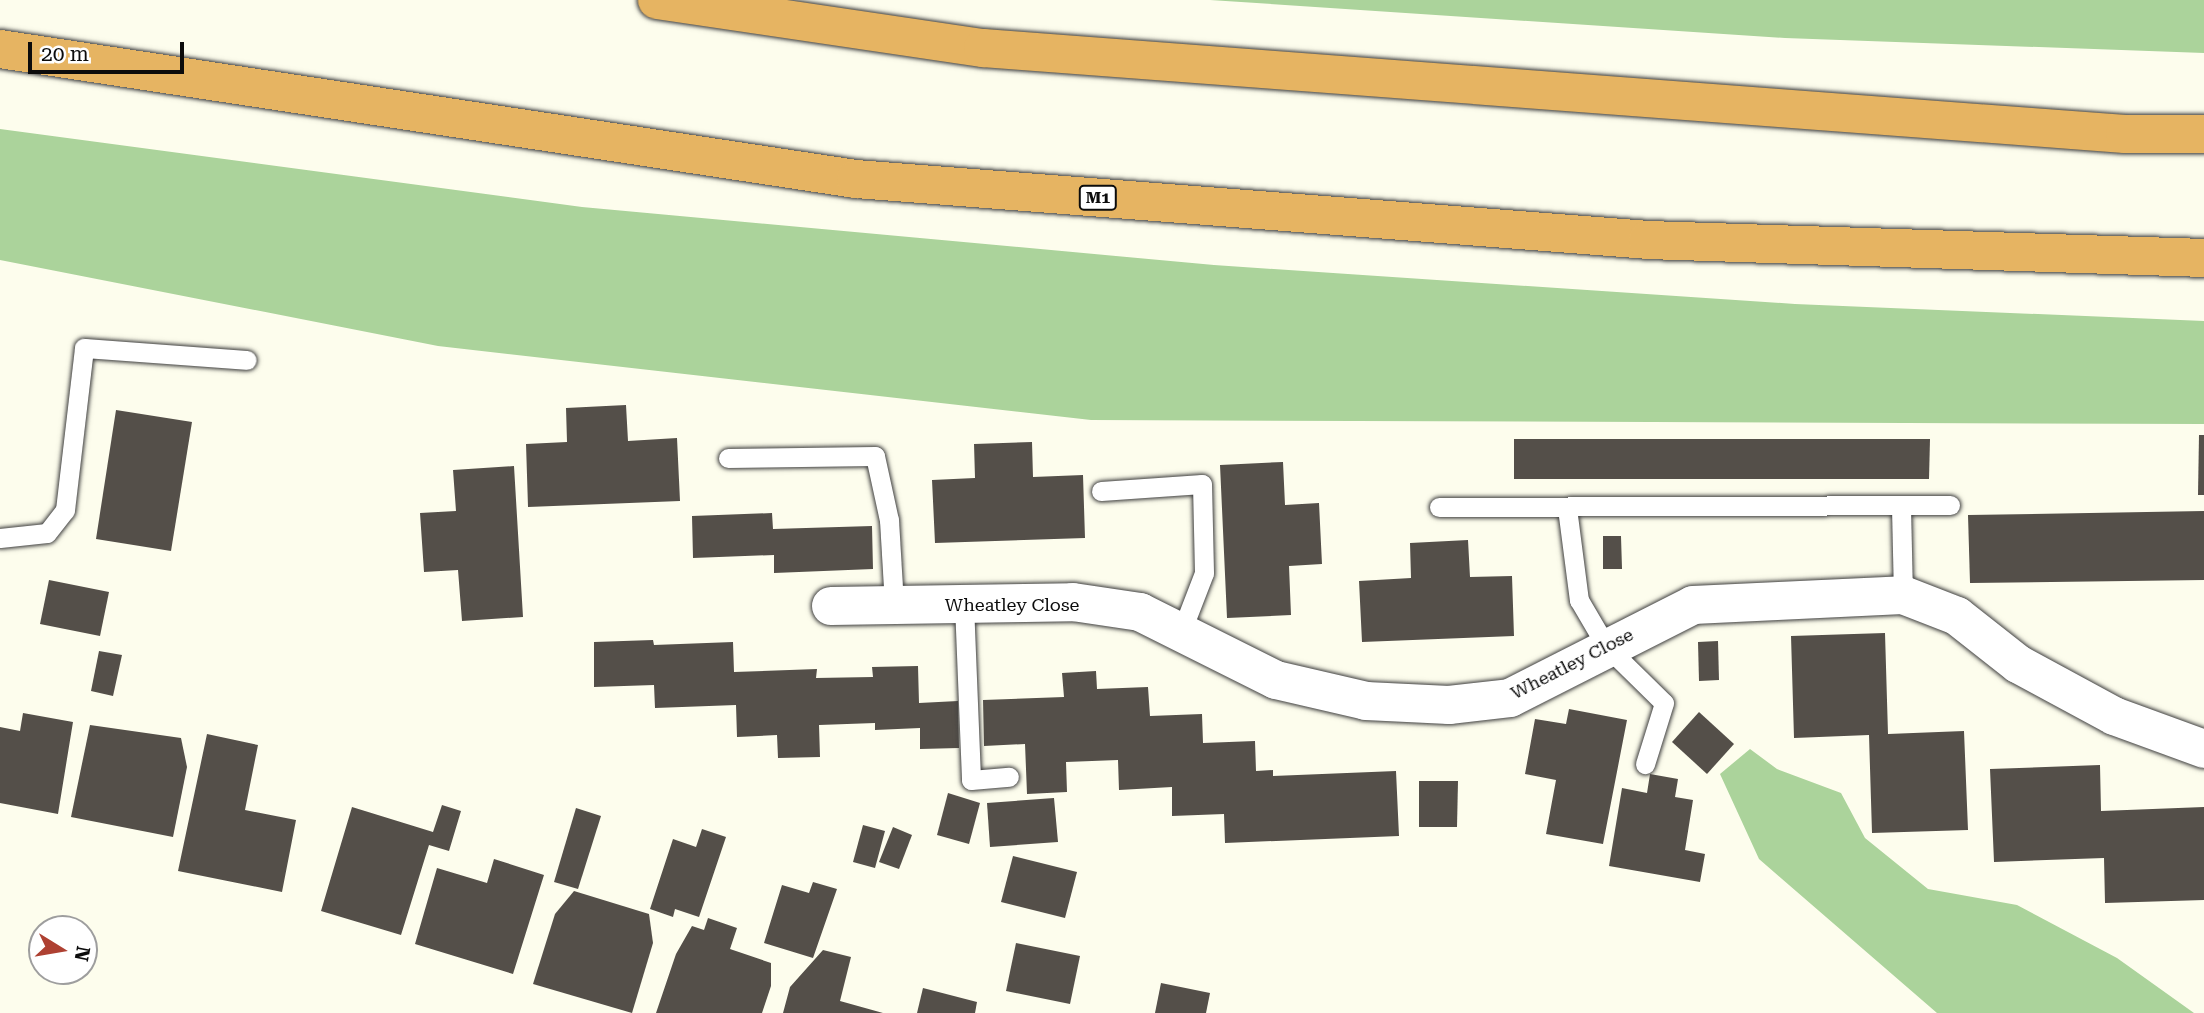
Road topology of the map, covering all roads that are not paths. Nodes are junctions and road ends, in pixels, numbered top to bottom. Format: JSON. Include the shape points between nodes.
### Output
{"nodes":[{"id":1,"x":657,"y":0,"type":"edge"},
{"id":2,"x":0,"y":49,"type":"edge"},
{"id":3,"x":2204,"y":134,"type":"edge"},
{"id":4,"x":2204,"y":258,"type":"edge"},
{"id":5,"x":247,"y":360,"type":"dead end"},
{"id":6,"x":728,"y":458,"type":"dead end"},
{"id":7,"x":1101,"y":491,"type":"dead end"},
{"id":8,"x":1950,"y":505,"type":"dead end"},
{"id":9,"x":1439,"y":507,"type":"dead end"},
{"id":10,"x":1901,"y":507,"type":"junction"},
{"id":11,"x":1567,"y":508,"type":"junction"},
{"id":12,"x":0,"y":538,"type":"edge"},
{"id":13,"x":1903,"y":595,"type":"junction"},
{"id":14,"x":964,"y":604,"type":"junction"},
{"id":15,"x":894,"y":605,"type":"junction"},
{"id":16,"x":831,"y":606,"type":"dead end"},
{"id":17,"x":1182,"y":630,"type":"junction"},
{"id":18,"x":1606,"y":646,"type":"junction"},
{"id":19,"x":2204,"y":749,"type":"edge"},
{"id":20,"x":1645,"y":764,"type":"dead end"},
{"id":21,"x":1009,"y":777,"type":"dead end"}],
"edges":[{"from":1,"to":3,"type":"highway","via":[[983,48],[2125,134]]},
{"from":2,"to":4,"type":"highway","number":"M1","via":[[856,179],[1648,240]]},
{"from":5,"to":12,"type":"lane","via":[[84,348],[65,510],[47,533]]},
{"from":6,"to":15,"type":"lane","via":[[875,456],[889,520]]},
{"from":7,"to":17,"type":"lane","via":[[1202,484],[1204,573]]},
{"from":8,"to":10,"type":"lane"},
{"from":9,"to":11,"type":"lane"},
{"from":10,"to":11,"type":"lane"},
{"from":10,"to":13,"type":"lane"},
{"from":11,"to":18,"type":"lane","via":[[1579,600]]},
{"from":13,"to":18,"type":"street","name":"Wheatley Close","via":[[1693,605]]},
{"from":13,"to":19,"type":"street","name":"Wheatley Close","via":[[1957,616],[2018,664],[2115,716]]},
{"from":14,"to":15,"type":"street","name":"Wheatley Close"},
{"from":14,"to":17,"type":"street","name":"Wheatley Close","via":[[1073,602],[1140,612]]},
{"from":14,"to":21,"type":"lane","via":[[971,780]]},
{"from":15,"to":16,"type":"street","name":"Wheatley Close"},
{"from":17,"to":18,"type":"street","name":"Wheatley Close","via":[[1276,680],[1366,701],[1449,705],[1510,698]]},
{"from":18,"to":20,"type":"lane","via":[[1664,703]]}]}
